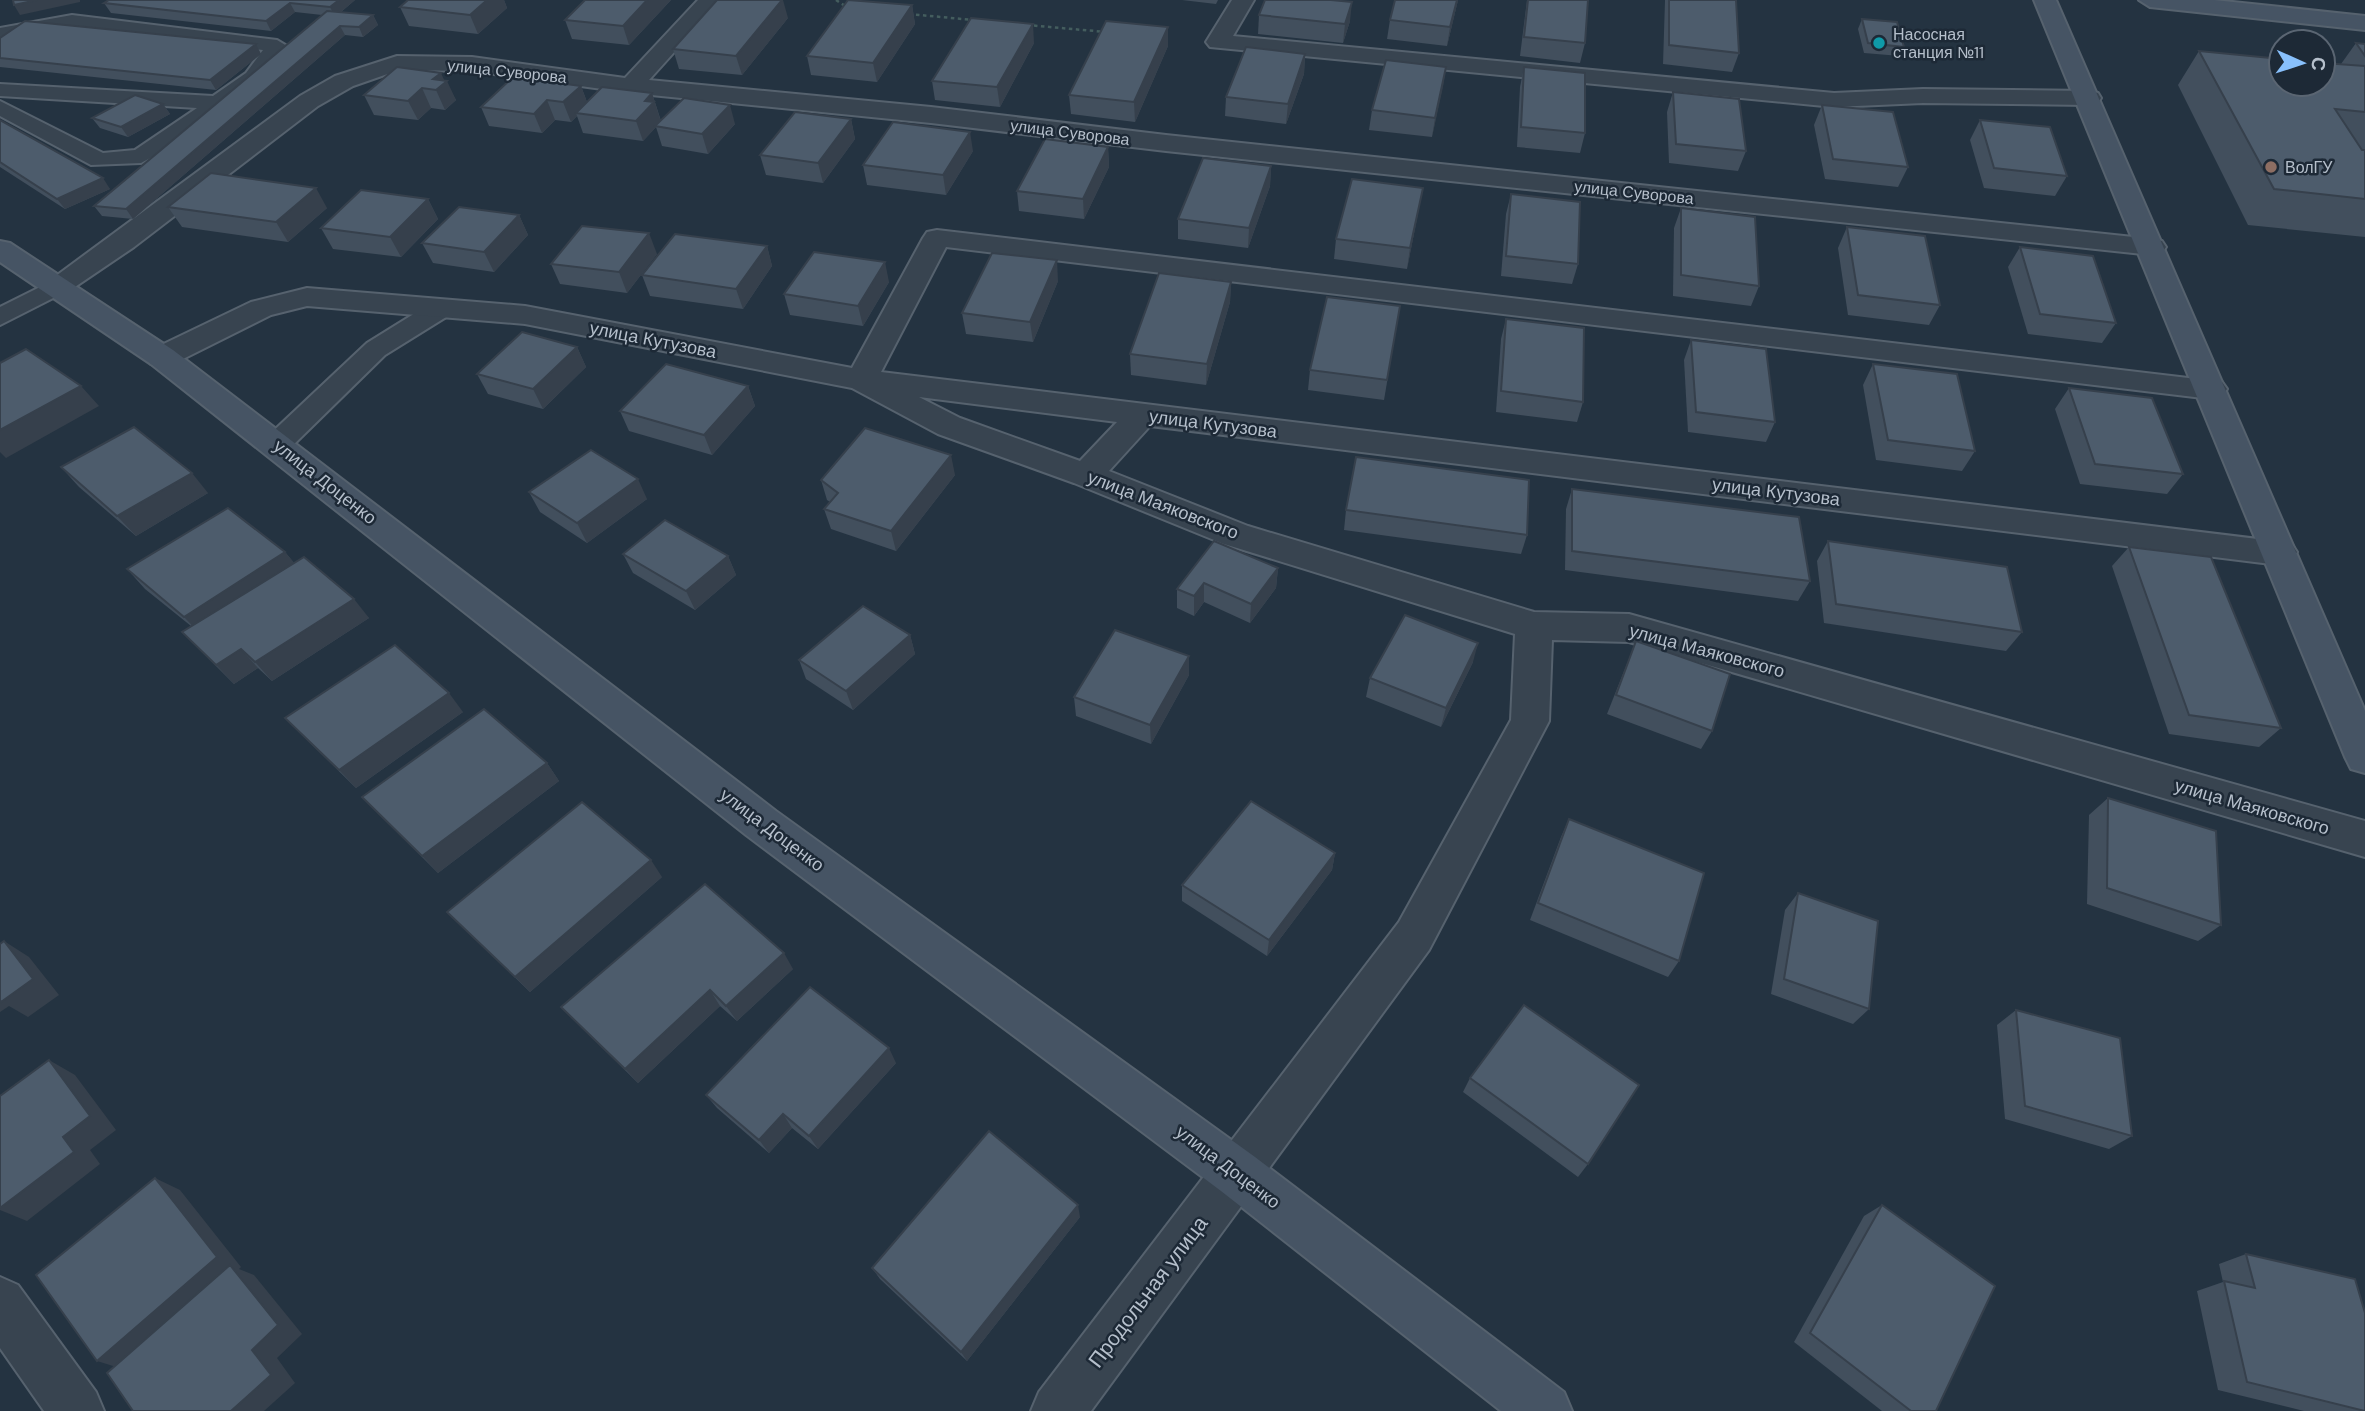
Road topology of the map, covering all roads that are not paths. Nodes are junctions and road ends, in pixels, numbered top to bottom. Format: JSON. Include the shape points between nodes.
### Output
{"nodes":[{"id":1,"x":710,"y":0,"type":"edge"},
{"id":2,"x":1242,"y":0,"type":"edge"},
{"id":3,"x":2045,"y":0,"type":"edge"},
{"id":4,"x":2150,"y":0,"type":"edge"},
{"id":5,"x":89,"y":7,"type":"dead end"},
{"id":6,"x":72,"y":21,"type":"junction"},
{"id":7,"x":2365,"y":23,"type":"edge"},
{"id":8,"x":0,"y":35,"type":"edge"},
{"id":9,"x":631,"y":86,"type":"junction"},
{"id":10,"x":0,"y":90,"type":"edge"},
{"id":11,"x":2089,"y":97,"type":"junction"},
{"id":12,"x":219,"y":103,"type":"junction"},
{"id":13,"x":0,"y":107,"type":"edge"},
{"id":14,"x":2151,"y":247,"type":"junction"},
{"id":15,"x":0,"y":249,"type":"edge"},
{"id":16,"x":56,"y":287,"type":"junction"},
{"id":17,"x":442,"y":309,"type":"junction"},
{"id":18,"x":0,"y":317,"type":"edge"},
{"id":19,"x":162,"y":357,"type":"junction"},
{"id":20,"x":861,"y":380,"type":"junction"},
{"id":21,"x":2211,"y":390,"type":"junction"},
{"id":22,"x":1142,"y":415,"type":"junction"},
{"id":23,"x":277,"y":444,"type":"junction"},
{"id":24,"x":1086,"y":475,"type":"junction"},
{"id":25,"x":2279,"y":552,"type":"junction"},
{"id":26,"x":1534,"y":626,"type":"junction"},
{"id":27,"x":2365,"y":757,"type":"edge"},
{"id":28,"x":2365,"y":839,"type":"edge"},
{"id":29,"x":1238,"y":1174,"type":"junction"},
{"id":30,"x":0,"y":1303,"type":"edge"},
{"id":31,"x":76,"y":1411,"type":"edge"},
{"id":32,"x":1058,"y":1411,"type":"edge"},
{"id":33,"x":1545,"y":1411,"type":"edge"}],
"edges":[{"from":1,"to":9,"type":"street"},
{"from":2,"to":11,"type":"street","via":[[1218,42],[1834,100]]},
{"from":3,"to":11,"type":"main road"},
{"from":4,"to":7,"type":"main road"},
{"from":5,"to":6,"type":"lane"},
{"from":6,"to":8,"type":"lane"},
{"from":6,"to":12,"type":"lane","via":[[277,46],[253,76]]},
{"from":9,"to":14,"type":"street","name":"улица Суворова"},
{"from":9,"to":16,"type":"street","name":"улица Суворова","via":[[472,64],[397,63],[344,81],[309,101]]},
{"from":10,"to":12,"type":"lane"},
{"from":11,"to":14,"type":"main road"},
{"from":12,"to":13,"type":"lane","via":[[141,156],[99,160]]},
{"from":14,"to":21,"type":"main road"},
{"from":15,"to":16,"type":"main road","name":"улица Доценко"},
{"from":16,"to":18,"type":"lane"},
{"from":16,"to":19,"type":"main road","name":"улица Доценко"},
{"from":17,"to":19,"type":"street","name":"улица Кутузова","via":[[307,297],[261,308]]},
{"from":17,"to":20,"type":"street","name":"улица Кутузова","via":[[525,315]]},
{"from":17,"to":23,"type":"lane","via":[[376,349]]},
{"from":19,"to":23,"type":"main road","name":"улица Доценко"},
{"from":20,"to":21,"type":"street","via":[[937,238]]},
{"from":20,"to":22,"type":"street","name":"улица Кутузова"},
{"from":20,"to":24,"type":"street","name":"улица Маяковского","via":[[949,426]]},
{"from":21,"to":25,"type":"main road"},
{"from":22,"to":24,"type":"street"},
{"from":22,"to":25,"type":"street","name":"улица Кутузова"},
{"from":23,"to":29,"type":"main road","name":"улица Доценко","via":[[761,823]]},
{"from":24,"to":26,"type":"street","name":"улица Маяковского","via":[[1236,535]]},
{"from":25,"to":27,"type":"main road"},
{"from":26,"to":28,"type":"street","name":"улица Маяковского","via":[[1629,628]]},
{"from":26,"to":29,"type":"street","name":"Продольная улица","via":[[1530,721],[1453,864],[1414,936]]},
{"from":29,"to":32,"type":"street","name":"Продольная улица"},
{"from":29,"to":33,"type":"main road","name":"улица Доценко"},
{"from":30,"to":31,"type":"street"}]}
